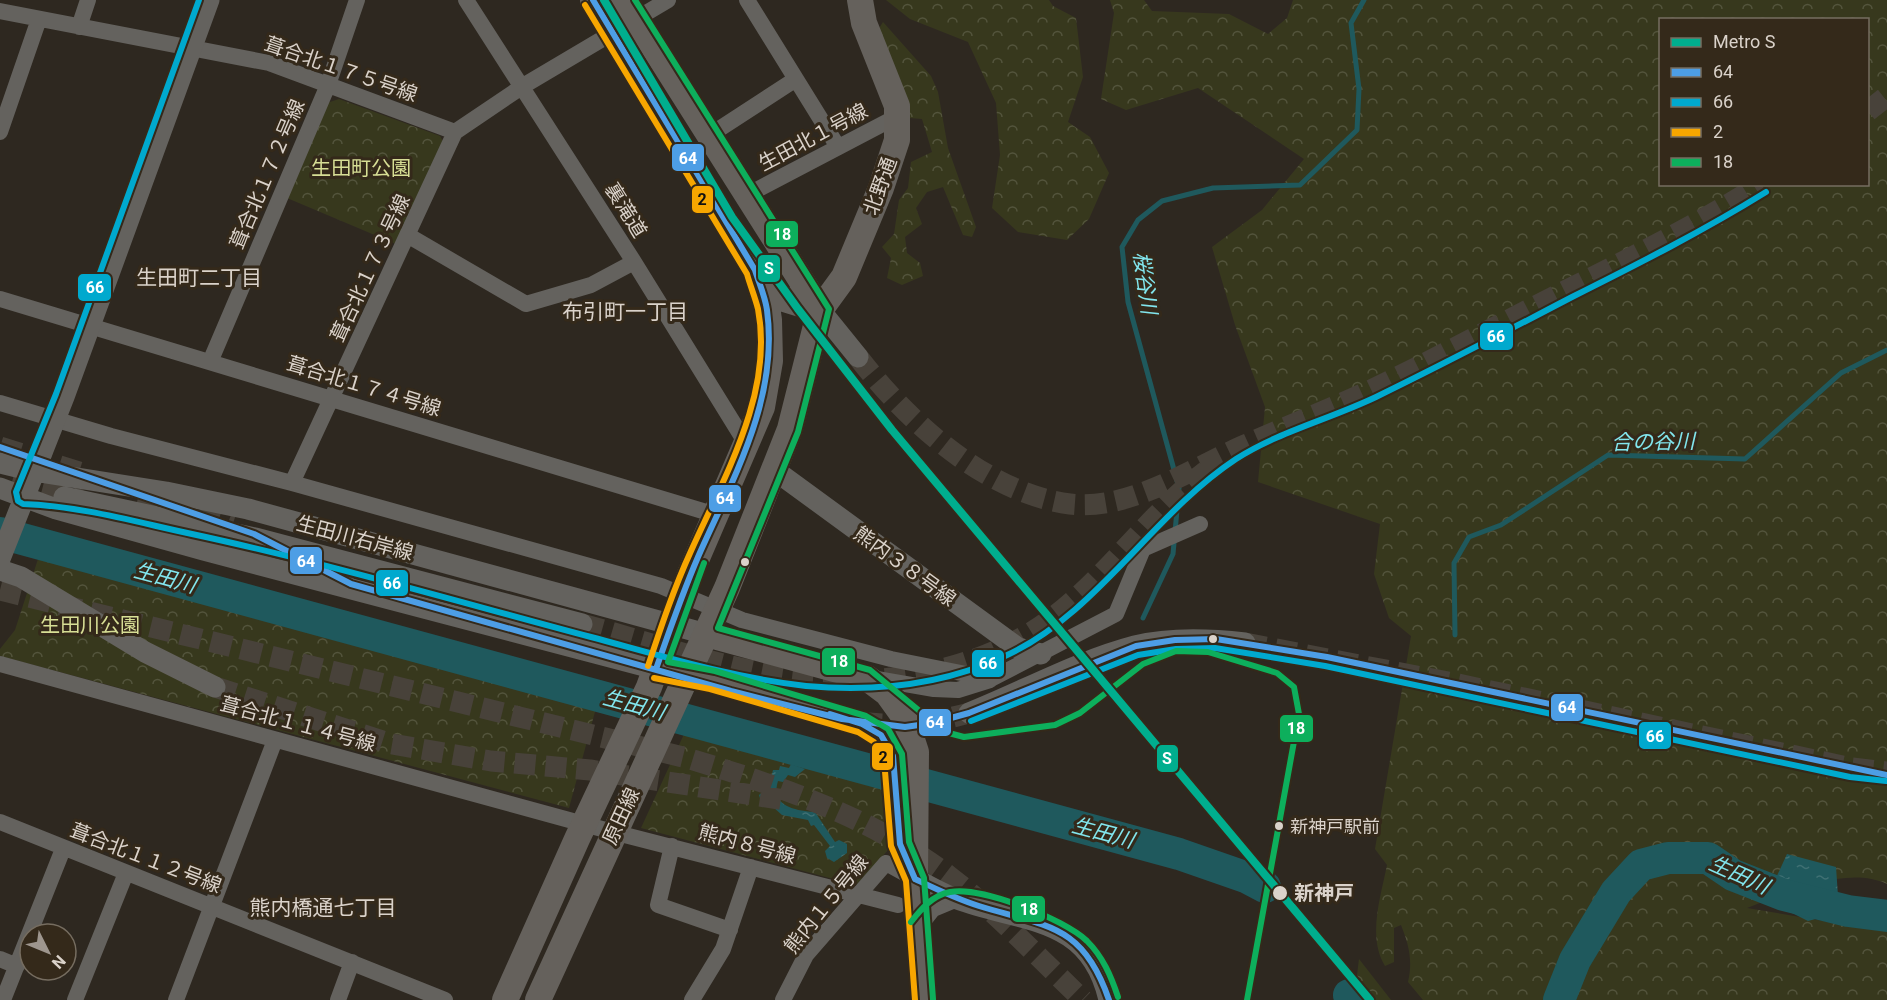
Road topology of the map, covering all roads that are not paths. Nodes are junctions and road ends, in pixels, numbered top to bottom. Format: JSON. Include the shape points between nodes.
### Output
{"nodes":[{"id":1,"x":88,"y":0,"type":"edge"},
{"id":2,"x":209,"y":0,"type":"edge"},
{"id":3,"x":357,"y":0,"type":"edge"},
{"id":4,"x":466,"y":0,"type":"edge"},
{"id":5,"x":593,"y":0,"type":"edge"},
{"id":6,"x":668,"y":0,"type":"edge"},
{"id":7,"x":747,"y":0,"type":"edge"},
{"id":8,"x":860,"y":0,"type":"edge"},
{"id":9,"x":630,"y":9,"type":"edge"},
{"id":10,"x":0,"y":11,"type":"edge"},
{"id":11,"x":39,"y":19,"type":"junction"},
{"id":12,"x":78,"y":27,"type":"junction"},
{"id":13,"x":612,"y":32,"type":"junction"},
{"id":14,"x":191,"y":49,"type":"junction"},
{"id":15,"x":796,"y":79,"type":"junction"},
{"id":16,"x":328,"y":85,"type":"junction"},
{"id":17,"x":523,"y":86,"type":"junction"},
{"id":18,"x":898,"y":116,"type":"junction"},
{"id":19,"x":0,"y":132,"type":"edge"},
{"id":20,"x":455,"y":132,"type":"junction"},
{"id":21,"x":710,"y":135,"type":"junction"},
{"id":22,"x":838,"y":147,"type":"junction"},
{"id":23,"x":747,"y":195,"type":"junction"},
{"id":24,"x":409,"y":236,"type":"junction"},
{"id":25,"x":634,"y":262,"type":"junction"},
{"id":26,"x":765,"y":293,"type":"junction"},
{"id":27,"x":0,"y":299,"type":"edge"},
{"id":28,"x":820,"y":310,"type":"junction"},
{"id":29,"x":89,"y":326,"type":"junction"},
{"id":30,"x":858,"y":357,"type":"tunnel mouth"},
{"id":31,"x":210,"y":362,"type":"junction"},
{"id":32,"x":333,"y":399,"type":"junction"},
{"id":33,"x":0,"y":403,"type":"edge"},
{"id":34,"x":55,"y":418,"type":"junction"},
{"id":35,"x":747,"y":445,"type":"junction"},
{"id":36,"x":0,"y":463,"type":"edge"},
{"id":37,"x":773,"y":469,"type":"junction"},
{"id":38,"x":33,"y":471,"type":"junction"},
{"id":39,"x":292,"y":483,"type":"junction"},
{"id":40,"x":0,"y":488,"type":"edge"},
{"id":41,"x":22,"y":502,"type":"junction"},
{"id":42,"x":716,"y":515,"type":"junction"},
{"id":43,"x":1200,"y":524,"type":"dead end"},
{"id":44,"x":0,"y":562,"type":"edge"},
{"id":45,"x":683,"y":595,"type":"junction"},
{"id":46,"x":718,"y":609,"type":"junction"},
{"id":47,"x":582,"y":624,"type":"tunnel mouth"},
{"id":48,"x":672,"y":625,"type":"junction"},
{"id":49,"x":706,"y":634,"type":"junction"},
{"id":50,"x":1245,"y":643,"type":"tunnel mouth"},
{"id":51,"x":1041,"y":654,"type":"junction"},
{"id":52,"x":0,"y":664,"type":"edge"},
{"id":53,"x":652,"y":678,"type":"junction"},
{"id":54,"x":867,"y":678,"type":"junction"},
{"id":55,"x":991,"y":679,"type":"junction"},
{"id":56,"x":682,"y":686,"type":"junction"},
{"id":57,"x":214,"y":687,"type":"tunnel mouth"},
{"id":58,"x":969,"y":713,"type":"tunnel mouth"},
{"id":59,"x":275,"y":740,"type":"junction"},
{"id":60,"x":908,"y":757,"type":"junction"},
{"id":61,"x":0,"y":822,"type":"edge"},
{"id":62,"x":585,"y":823,"type":"junction"},
{"id":63,"x":613,"y":832,"type":"junction"},
{"id":64,"x":672,"y":846,"type":"junction"},
{"id":65,"x":63,"y":849,"type":"junction"},
{"id":66,"x":751,"y":867,"type":"junction"},
{"id":67,"x":126,"y":873,"type":"junction"},
{"id":68,"x":915,"y":879,"type":"junction"},
{"id":69,"x":856,"y":894,"type":"junction"},
{"id":70,"x":957,"y":899,"type":"junction"},
{"id":71,"x":898,"y":905,"type":"dead end"},
{"id":72,"x":213,"y":906,"type":"junction"},
{"id":73,"x":918,"y":928,"type":"junction"},
{"id":74,"x":730,"y":930,"type":"junction"},
{"id":75,"x":0,"y":959,"type":"edge"},
{"id":76,"x":352,"y":962,"type":"junction"},
{"id":77,"x":17,"y":966,"type":"junction"},
{"id":78,"x":435,"y":998,"type":"edge"},
{"id":79,"x":3,"y":1000,"type":"edge"},
{"id":80,"x":75,"y":1000,"type":"edge"},
{"id":81,"x":176,"y":1000,"type":"edge"},
{"id":82,"x":338,"y":1000,"type":"edge"},
{"id":83,"x":505,"y":1000,"type":"edge"},
{"id":84,"x":538,"y":1000,"type":"edge"},
{"id":85,"x":692,"y":1000,"type":"edge"},
{"id":86,"x":783,"y":1000,"type":"edge"},
{"id":87,"x":924,"y":1000,"type":"edge"},
{"id":88,"x":1109,"y":1000,"type":"edge"}],
"edges":[{"from":1,"to":12,"type":"street"},
{"from":2,"to":14,"type":"street"},
{"from":3,"to":16,"type":"street","name":"葺合北１７２号線"},
{"from":4,"to":17,"type":"street","name":"裏滝道"},
{"from":5,"to":13,"type":"main road","name":"原田線"},
{"from":6,"to":9,"type":"street"},
{"from":7,"to":15,"type":"street"},
{"from":8,"to":18,"type":"main road","name":"北野通","via":[[864,23]]},
{"from":9,"to":13,"type":"street"},
{"from":9,"to":21,"type":"main road"},
{"from":10,"to":11,"type":"street","name":"葺合北１７５号線"},
{"from":11,"to":12,"type":"street","name":"葺合北１７５号線"},
{"from":11,"to":19,"type":"street"},
{"from":12,"to":14,"type":"street","name":"葺合北１７５号線"},
{"from":13,"to":17,"type":"street"},
{"from":13,"to":26,"type":"main road","name":"原田線","via":[[755,270]]},
{"from":14,"to":16,"type":"street","name":"葺合北１７５号線","via":[[269,63]]},
{"from":14,"to":29,"type":"street"},
{"from":15,"to":21,"type":"street"},
{"from":15,"to":22,"type":"street"},
{"from":16,"to":20,"type":"street","name":"葺合北１７５号線"},
{"from":16,"to":31,"type":"street","name":"葺合北１７２号線"},
{"from":17,"to":20,"type":"street"},
{"from":17,"to":25,"type":"street","name":"裏滝道"},
{"from":18,"to":22,"type":"street","name":"生田北１号線"},
{"from":18,"to":28,"type":"main road","name":"北野通","via":[[897,140],[881,188],[844,276]]},
{"from":20,"to":24,"type":"street","name":"葺合北１７３号線"},
{"from":21,"to":23,"type":"main road"},
{"from":22,"to":23,"type":"street","name":"生田北１号線"},
{"from":23,"to":28,"type":"main road"},
{"from":24,"to":25,"type":"street","via":[[526,304],[591,285]]},
{"from":24,"to":32,"type":"street","name":"葺合北１７３号線"},
{"from":25,"to":35,"type":"street","name":"裏滝道"},
{"from":26,"to":28,"type":"main road"},
{"from":26,"to":35,"type":"main road","name":"原田線","via":[[770,320],[770,361],[762,407]]},
{"from":27,"to":29,"type":"street","name":"葺合北１７４号線"},
{"from":28,"to":30,"type":"street"},
{"from":28,"to":37,"type":"main road","name":"原田線","via":[[790,429]]},
{"from":29,"to":31,"type":"street","name":"葺合北１７４号線"},
{"from":29,"to":34,"type":"street"},
{"from":31,"to":32,"type":"street","name":"葺合北１７４号線"},
{"from":32,"to":39,"type":"street","name":"葺合北１７３号線"},
{"from":32,"to":42,"type":"street","name":"葺合北１７４号線"},
{"from":33,"to":34,"type":"street"},
{"from":34,"to":38,"type":"street"},
{"from":34,"to":39,"type":"street"},
{"from":35,"to":42,"type":"main road","name":"原田線"},
{"from":36,"to":38,"type":"street","name":"生田川右岸線"},
{"from":37,"to":46,"type":"main road","name":"原田線"},
{"from":37,"to":51,"type":"street","name":"熊内３８号線","via":[[1018,648]]},
{"from":38,"to":41,"type":"street"},
{"from":38,"to":48,"type":"street","name":"生田川右岸線","via":[[248,509]]},
{"from":39,"to":45,"type":"street"},
{"from":40,"to":41,"type":"street"},
{"from":41,"to":44,"type":"street"},
{"from":41,"to":47,"type":"street","via":[[60,496],[255,538]]},
{"from":41,"to":53,"type":"street"},
{"from":42,"to":45,"type":"main road","name":"原田線"},
{"from":43,"to":51,"type":"street","via":[[1143,549],[1116,614]]},
{"from":44,"to":57,"type":"street","via":[[145,652]]},
{"from":45,"to":46,"type":"street"},
{"from":45,"to":48,"type":"main road","name":"原田線"},
{"from":46,"to":49,"type":"main road","name":"原田線"},
{"from":46,"to":55,"type":"street","via":[[742,620],[891,659]]},
{"from":48,"to":49,"type":"street","name":"生田川右岸線"},
{"from":48,"to":53,"type":"main road","name":"原田線"},
{"from":49,"to":54,"type":"main road"},
{"from":49,"to":56,"type":"main road","name":"原田線"},
{"from":50,"to":58,"type":"street","via":[[1185,640],[1136,646]]},
{"from":51,"to":55,"type":"street"},
{"from":52,"to":59,"type":"street","name":"葺合北１１４号線"},
{"from":53,"to":56,"type":"main road"},
{"from":53,"to":62,"type":"main road","name":"原田線"},
{"from":54,"to":55,"type":"street","via":[[958,690]]},
{"from":54,"to":60,"type":"main road","via":[[887,693],[905,718]]},
{"from":56,"to":60,"type":"main road","via":[[862,724]]},
{"from":56,"to":63,"type":"main road","name":"原田線"},
{"from":59,"to":62,"type":"street","name":"葺合北１１４号線"},
{"from":59,"to":72,"type":"street"},
{"from":60,"to":68,"type":"main road","via":[[906,800]]},
{"from":61,"to":65,"type":"street","name":"葺合北１１２号線"},
{"from":62,"to":63,"type":"street","name":"熊内８号線"},
{"from":62,"to":83,"type":"main road","name":"原田線"},
{"from":63,"to":64,"type":"street","name":"熊内８号線"},
{"from":63,"to":84,"type":"main road","name":"原田線"},
{"from":64,"to":66,"type":"street","name":"熊内８号線"},
{"from":64,"to":74,"type":"street","via":[[658,905]]},
{"from":65,"to":67,"type":"street","name":"葺合北１１２号線"},
{"from":65,"to":77,"type":"street"},
{"from":66,"to":69,"type":"street","name":"熊内８号線"},
{"from":66,"to":74,"type":"street"},
{"from":67,"to":72,"type":"street","name":"葺合北１１２号線"},
{"from":67,"to":80,"type":"street"},
{"from":68,"to":69,"type":"street","name":"熊内１５号線","via":[[886,863]]},
{"from":68,"to":70,"type":"street"},
{"from":68,"to":73,"type":"main road"},
{"from":69,"to":71,"type":"street","name":"熊内８号線"},
{"from":69,"to":86,"type":"street","name":"熊内１５号線","via":[[806,955]]},
{"from":70,"to":73,"type":"street","via":[[933,909]]},
{"from":70,"to":88,"type":"street","via":[[1016,914],[1063,932],[1084,948],[1100,973]]},
{"from":72,"to":76,"type":"street","name":"葺合北１１２号線"},
{"from":72,"to":81,"type":"street"},
{"from":73,"to":87,"type":"main road"},
{"from":74,"to":85,"type":"street","via":[[723,950]]},
{"from":75,"to":77,"type":"street"},
{"from":76,"to":78,"type":"street","name":"葺合北１１２号線"},
{"from":76,"to":82,"type":"street"},
{"from":77,"to":79,"type":"street"}]}
